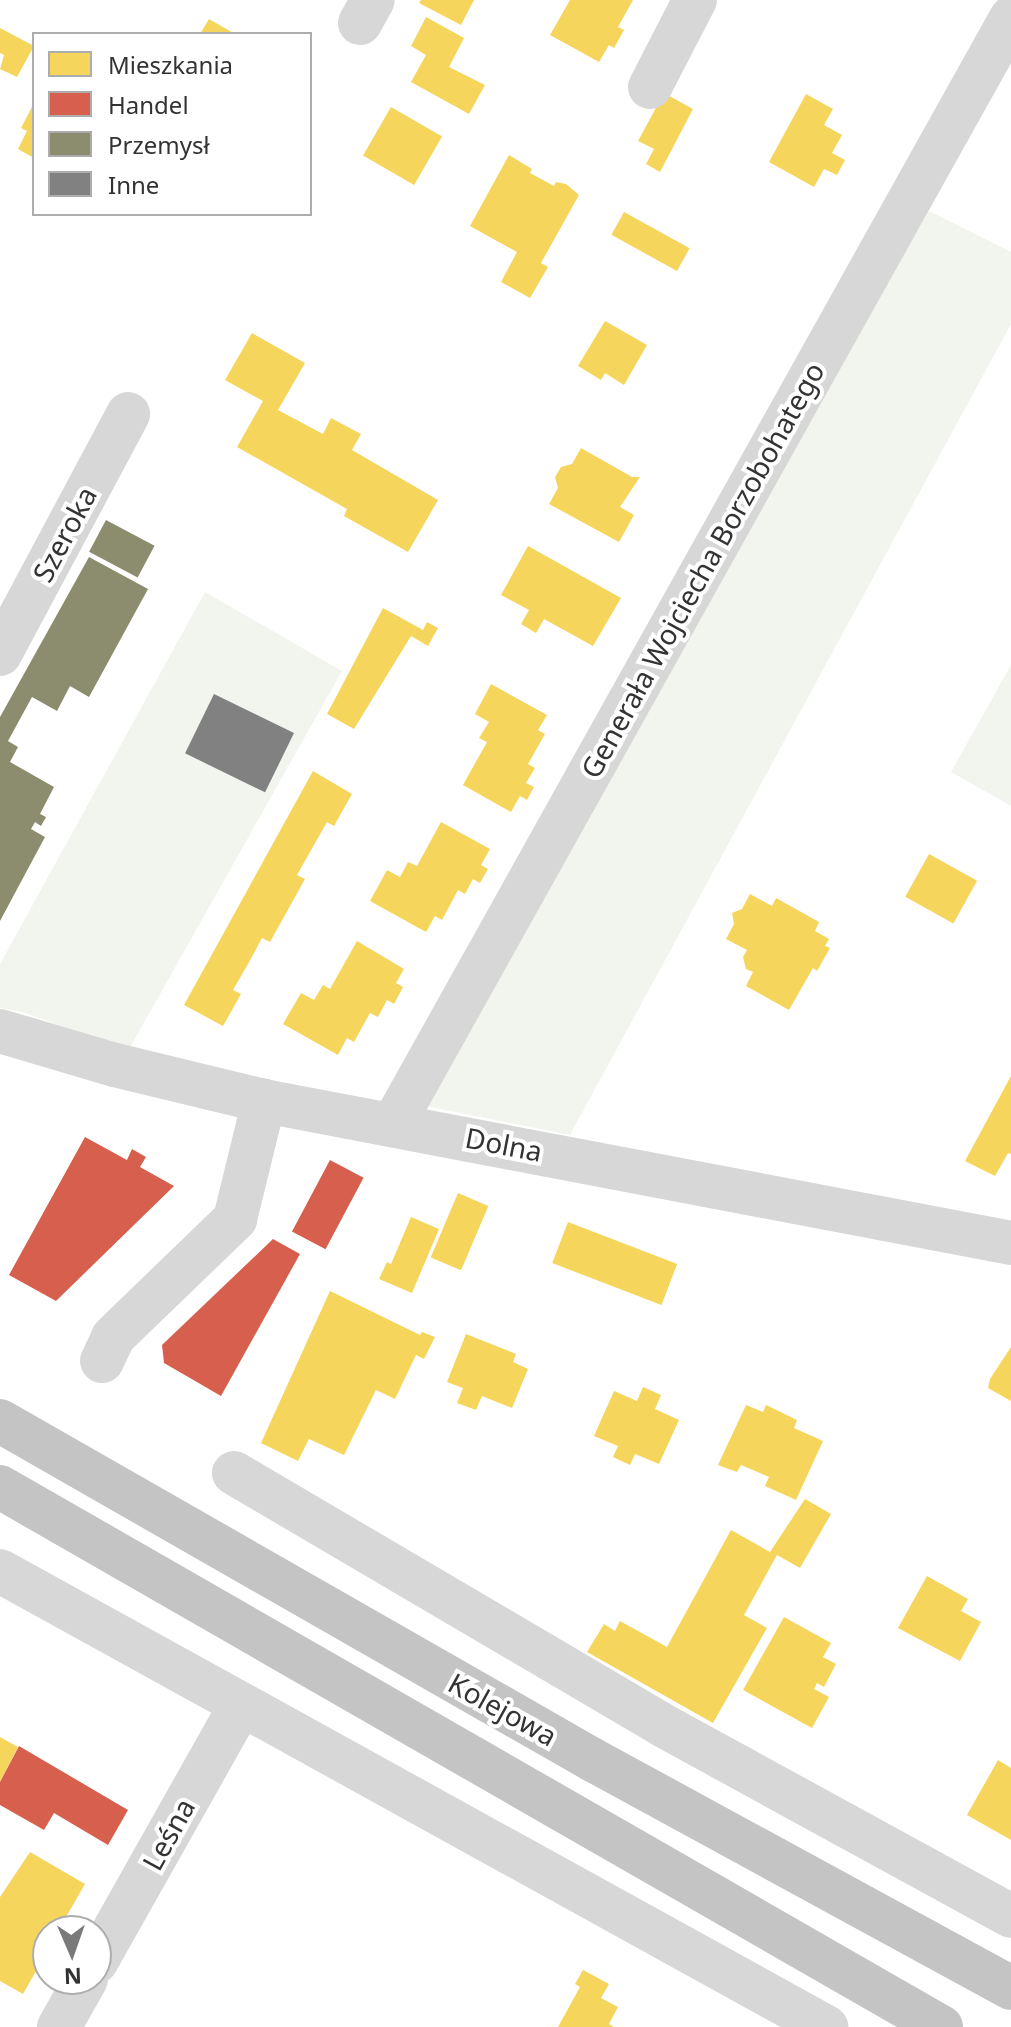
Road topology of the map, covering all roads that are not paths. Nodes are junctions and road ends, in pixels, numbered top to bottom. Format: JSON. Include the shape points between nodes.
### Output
{"nodes":[{"id":1,"x":695,"y":0,"type":"edge"},
{"id":2,"x":1011,"y":18,"type":"edge"},
{"id":3,"x":650,"y":87,"type":"dead end"},
{"id":4,"x":128,"y":414,"type":"dead end"},
{"id":5,"x":0,"y":654,"type":"edge"},
{"id":6,"x":0,"y":1031,"type":"edge"},
{"id":7,"x":264,"y":1101,"type":"junction"},
{"id":8,"x":394,"y":1123,"type":"junction"},
{"id":9,"x":1011,"y":1243,"type":"edge"},
{"id":10,"x":102,"y":1361,"type":"dead end"},
{"id":11,"x":0,"y":1421,"type":"edge"},
{"id":12,"x":234,"y":1473,"type":"dead end"},
{"id":13,"x":0,"y":1487,"type":"edge"},
{"id":14,"x":0,"y":1571,"type":"edge"},
{"id":15,"x":240,"y":1706,"type":"junction"},
{"id":16,"x":1011,"y":1916,"type":"edge"},
{"id":17,"x":112,"y":1934,"type":"edge"},
{"id":18,"x":1011,"y":1988,"type":"edge"},
{"id":19,"x":77,"y":1995,"type":"edge"},
{"id":20,"x":59,"y":2027,"type":"edge"},
{"id":21,"x":826,"y":2027,"type":"edge"},
{"id":22,"x":941,"y":2027,"type":"edge"}],
"edges":[{"from":1,"to":3,"type":"street"},
{"from":2,"to":8,"type":"street","name":"Generała Wojciecha Borzobohatego"},
{"from":4,"to":5,"type":"street","name":"Szeroka"},
{"from":6,"to":7,"type":"street","name":"Dolna"},
{"from":7,"to":8,"type":"street","name":"Dolna"},
{"from":7,"to":10,"type":"street","via":[[235,1219],[113,1337]]},
{"from":8,"to":9,"type":"street","name":"Dolna"},
{"from":11,"to":18,"type":"highway","name":"Kolejowa","via":[[593,1760]]},
{"from":12,"to":16,"type":"street","via":[[666,1727]]},
{"from":13,"to":22,"type":"highway","name":"Kolejowa"},
{"from":14,"to":15,"type":"street"},
{"from":15,"to":17,"type":"street","name":"Leśna"},
{"from":15,"to":21,"type":"street"},
{"from":19,"to":20,"type":"street"}]}
